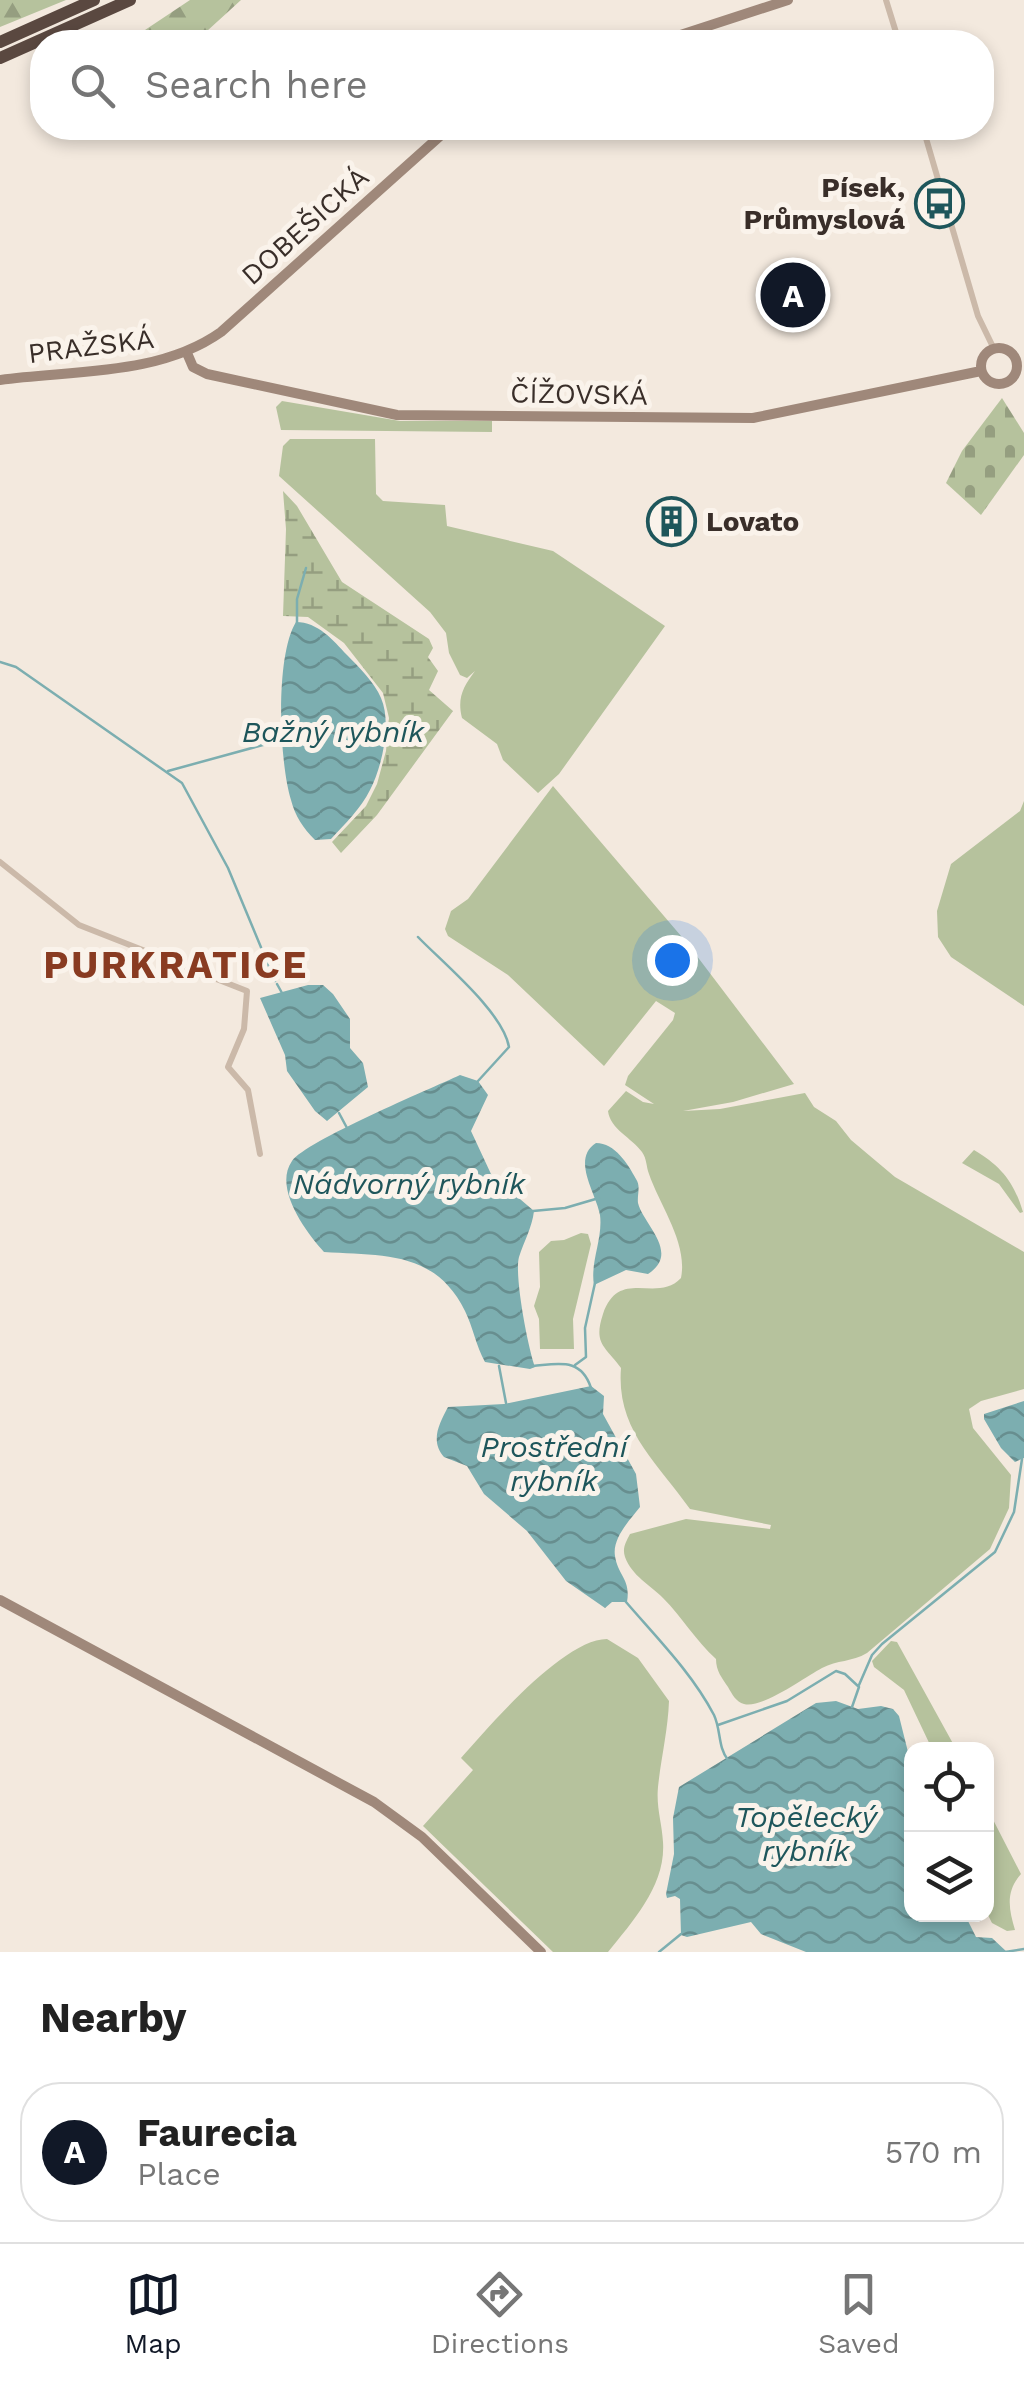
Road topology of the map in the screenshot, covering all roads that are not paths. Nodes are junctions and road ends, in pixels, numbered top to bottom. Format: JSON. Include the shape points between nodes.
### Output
{"nodes":[{"id":1,"x":94,"y":0,"type":"edge"},
{"id":2,"x":130,"y":0,"type":"edge"},
{"id":3,"x":788,"y":0,"type":"edge"},
{"id":4,"x":886,"y":0,"type":"edge"},
{"id":5,"x":63,"y":30,"type":"edge"},
{"id":6,"x":697,"y":30,"type":"edge"},
{"id":7,"x":895,"y":30,"type":"edge"},
{"id":8,"x":0,"y":42,"type":"edge"},
{"id":9,"x":30,"y":45,"type":"edge"},
{"id":10,"x":0,"y":58,"type":"edge"},
{"id":11,"x":436,"y":140,"type":"edge"},
{"id":12,"x":927,"y":140,"type":"edge"},
{"id":13,"x":994,"y":348,"type":"junction"},
{"id":14,"x":187,"y":353,"type":"junction"},
{"id":15,"x":1020,"y":363,"type":"edge"},
{"id":16,"x":981,"y":370,"type":"junction"},
{"id":17,"x":0,"y":380,"type":"edge"},
{"id":18,"x":0,"y":862,"type":"edge"},
{"id":19,"x":260,"y":1154,"type":"dead end"},
{"id":20,"x":0,"y":1600,"type":"edge"},
{"id":21,"x":541,"y":1952,"type":"edge"}],
"edges":[{"from":1,"to":8,"type":"highway"},
{"from":2,"to":5,"type":"highway"},
{"from":3,"to":6,"type":"street"},
{"from":4,"to":7,"type":"street"},
{"from":9,"to":10,"type":"highway"},
{"from":11,"to":14,"type":"street","name":"DOBEŠICKÁ","via":[[221,332]]},
{"from":12,"to":13,"type":"street","via":[[978,316]]},
{"from":13,"to":15,"type":"street","name":"ČÍŽOVSKÁ"},
{"from":13,"to":16,"type":"street"},
{"from":14,"to":16,"type":"street","name":"ČÍŽOVSKÁ","via":[[207,374],[396,415],[753,418]]},
{"from":14,"to":17,"type":"street","name":"PRAŽSKÁ"},
{"from":15,"to":16,"type":"street","name":"ČÍŽOVSKÁ","via":[[1002,384]]},
{"from":18,"to":19,"type":"street","via":[[79,926],[248,990],[244,1029],[228,1068],[248,1090]]},
{"from":20,"to":21,"type":"street","via":[[374,1802],[422,1837]]}]}
